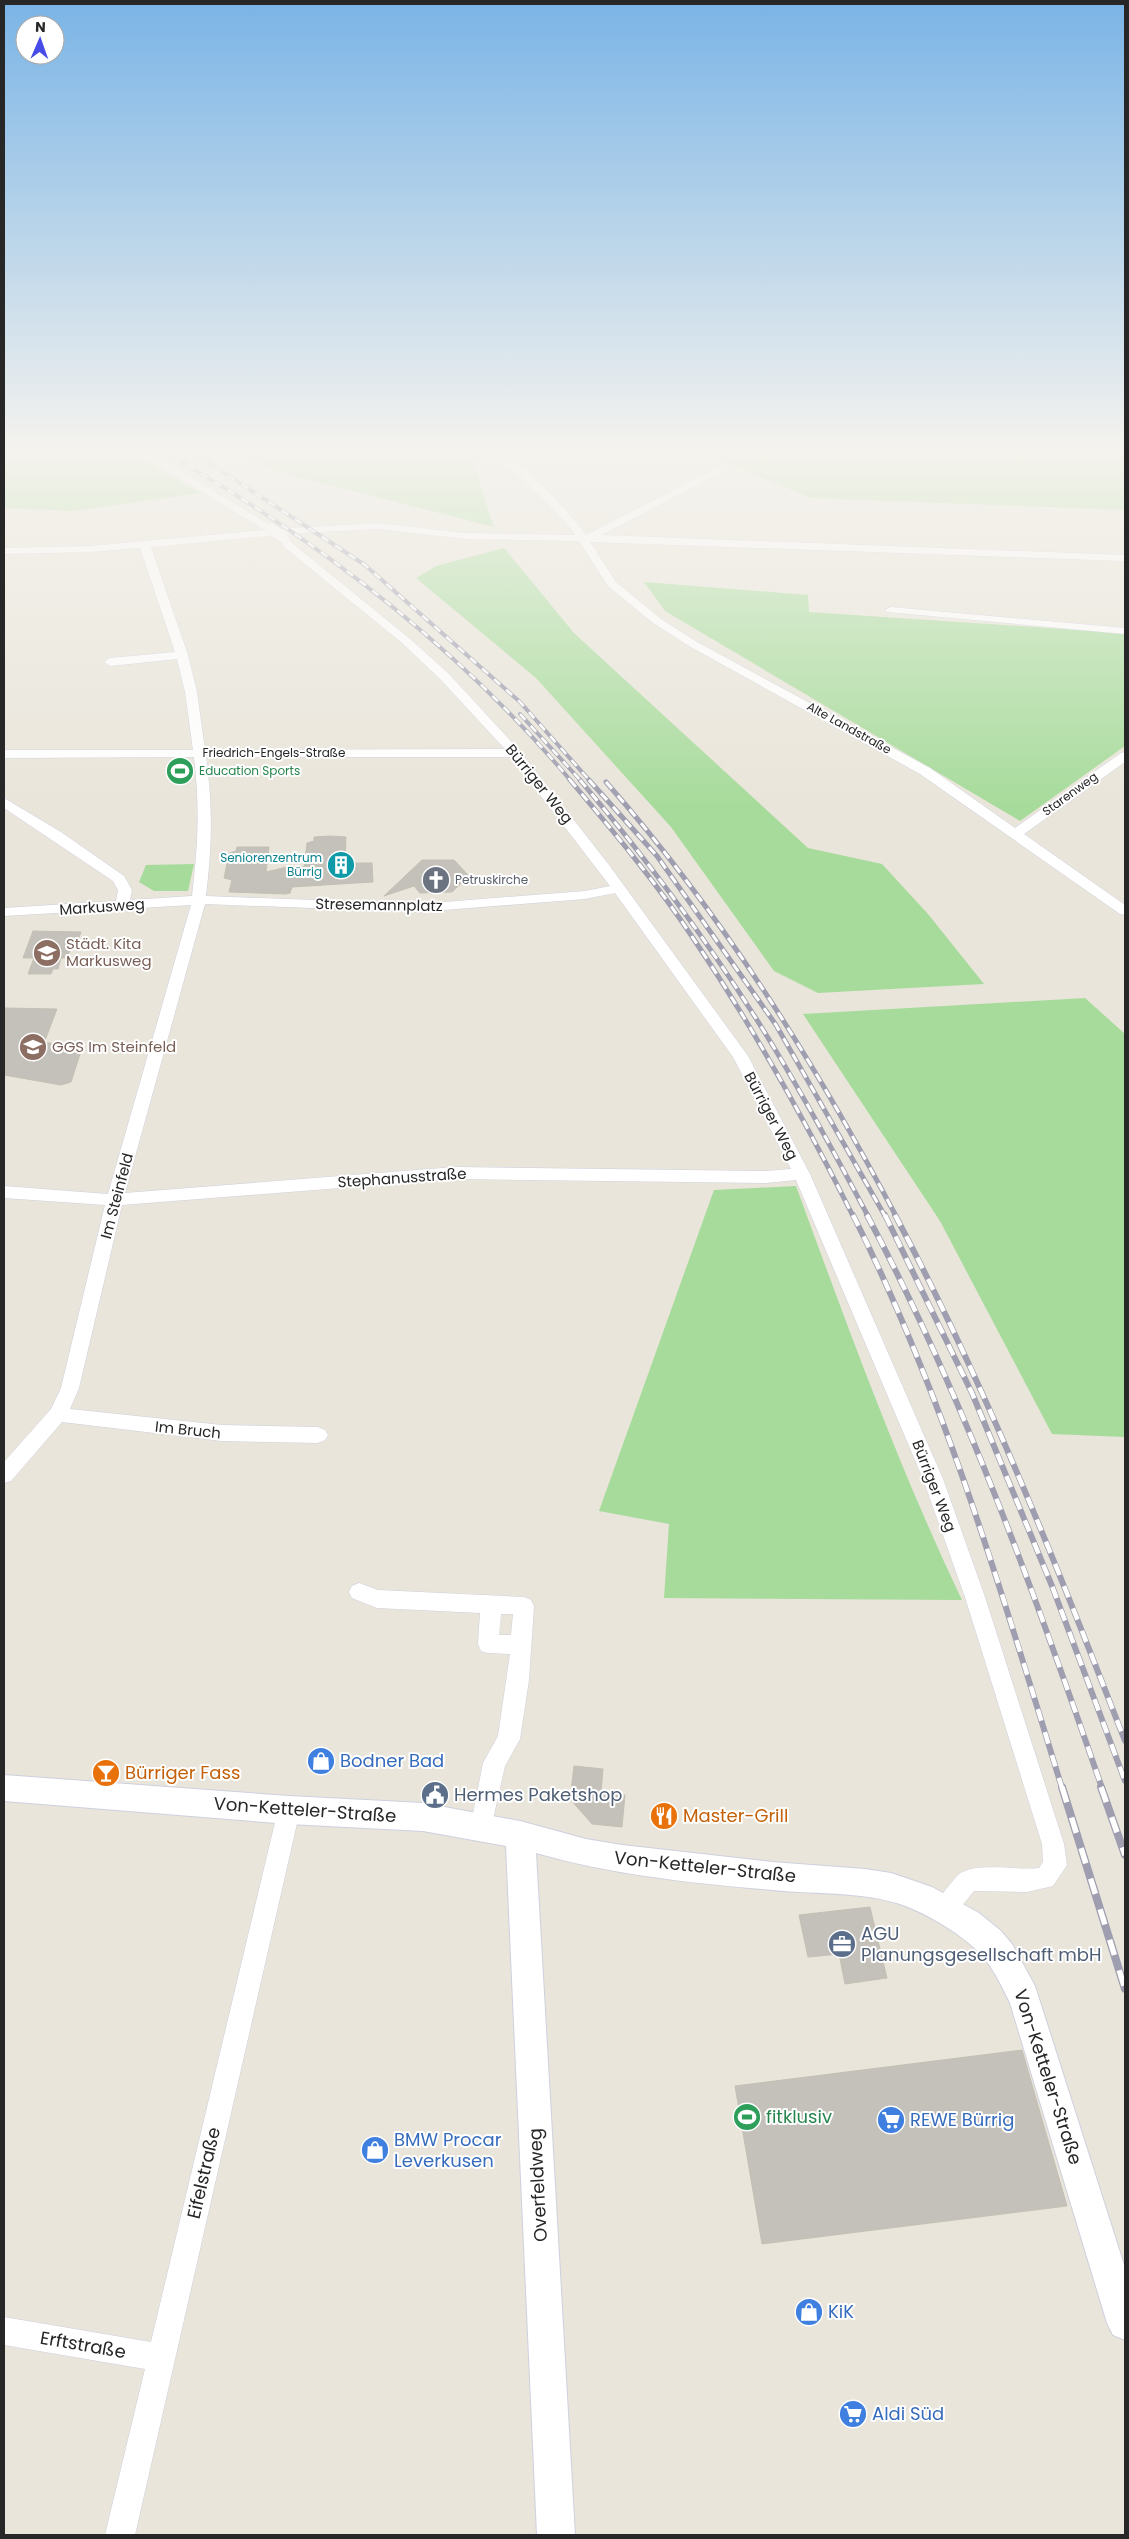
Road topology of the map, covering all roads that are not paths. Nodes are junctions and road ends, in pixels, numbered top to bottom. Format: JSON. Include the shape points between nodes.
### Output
{"nodes":[{"id":1,"x":153,"y":567,"type":"edge"},
{"id":2,"x":316,"y":567,"type":"edge"},
{"id":3,"x":601,"y":567,"type":"edge"},
{"id":4,"x":891,"y":610,"type":"dead end"},
{"id":5,"x":1125,"y":631,"type":"edge"},
{"id":6,"x":182,"y":655,"type":"junction"},
{"id":7,"x":110,"y":662,"type":"dead end"},
{"id":8,"x":515,"y":753,"type":"junction"},
{"id":9,"x":4,"y":754,"type":"edge"},
{"id":10,"x":199,"y":754,"type":"junction"},
{"id":11,"x":1125,"y":756,"type":"edge"},
{"id":12,"x":4,"y":802,"type":"edge"},
{"id":13,"x":1016,"y":834,"type":"junction"},
{"id":14,"x":618,"y":888,"type":"junction"},
{"id":15,"x":199,"y":900,"type":"junction"},
{"id":16,"x":122,"y":906,"type":"junction"},
{"id":17,"x":1125,"y":910,"type":"edge"},
{"id":18,"x":4,"y":912,"type":"edge"},
{"id":19,"x":802,"y":1174,"type":"junction"},
{"id":20,"x":4,"y":1192,"type":"edge"},
{"id":21,"x":115,"y":1200,"type":"junction"},
{"id":22,"x":58,"y":1414,"type":"junction"},
{"id":23,"x":318,"y":1434,"type":"dead end"},
{"id":24,"x":4,"y":1475,"type":"edge"},
{"id":25,"x":359,"y":1592,"type":"dead end"},
{"id":26,"x":491,"y":1604,"type":"junction"},
{"id":27,"x":521,"y":1645,"type":"junction"},
{"id":28,"x":4,"y":1788,"type":"edge"},
{"id":29,"x":289,"y":1810,"type":"junction"},
{"id":30,"x":481,"y":1829,"type":"junction"},
{"id":31,"x":520,"y":1835,"type":"junction"},
{"id":32,"x":945,"y":1909,"type":"junction"},
{"id":33,"x":1125,"y":2323,"type":"edge"},
{"id":34,"x":4,"y":2331,"type":"edge"},
{"id":35,"x":162,"y":2358,"type":"junction"},
{"id":36,"x":120,"y":2535,"type":"edge"},
{"id":37,"x":556,"y":2535,"type":"edge"}],
"edges":[{"from":1,"to":6,"type":"street","name":"Im Steinfeld"},
{"from":2,"to":8,"type":"street","name":"Bürriger Weg","via":[[445,676]]},
{"from":3,"to":13,"type":"street","name":"Alte Landstraße","via":[[612,584],[657,621],[924,771]]},
{"from":4,"to":5,"type":"street"},
{"from":6,"to":7,"type":"street"},
{"from":6,"to":10,"type":"street","name":"Im Steinfeld","via":[[192,692]]},
{"from":8,"to":10,"type":"street","name":"Friedrich-Engels-Straße"},
{"from":8,"to":14,"type":"street","name":"Bürriger Weg"},
{"from":9,"to":10,"type":"street","name":"Friedrich-Engels-Straße"},
{"from":10,"to":15,"type":"street","name":"Im Steinfeld","via":[[205,794],[206,837]]},
{"from":11,"to":13,"type":"street","name":"Starenweg"},
{"from":12,"to":16,"type":"street","via":[[119,879],[126,890]]},
{"from":13,"to":17,"type":"street","name":"Alte Landstraße"},
{"from":14,"to":15,"type":"street","name":"Stresemannplatz","via":[[585,895],[419,908]]},
{"from":14,"to":19,"type":"street","name":"Bürriger Weg","via":[[740,1056]]},
{"from":15,"to":16,"type":"street","name":"Markusweg"},
{"from":15,"to":21,"type":"street","name":"Im Steinfeld"},
{"from":16,"to":18,"type":"street","name":"Markusweg"},
{"from":19,"to":21,"type":"street","name":"Stephanusstraße","via":[[766,1177],[455,1173]]},
{"from":19,"to":32,"type":"street","name":"Bürriger Weg","via":[[933,1479],[976,1597],[1053,1844],[1054,1865],[1045,1878],[1027,1882],[978,1878],[967,1882]]},
{"from":20,"to":21,"type":"street","name":"Stephanusstraße"},
{"from":21,"to":22,"type":"street","name":"Im Steinfeld","via":[[70,1388]]},
{"from":22,"to":23,"type":"street","name":"Im Bruch","via":[[227,1434],[281,1437]]},
{"from":22,"to":24,"type":"street","name":"Im Steinfeld"},
{"from":25,"to":26,"type":"street","via":[[377,1599]]},
{"from":26,"to":27,"type":"street","via":[[524,1606]]},
{"from":26,"to":27,"type":"street","via":[[488,1644]]},
{"from":27,"to":30,"type":"street","via":[[509,1739],[494,1763]]},
{"from":28,"to":29,"type":"street","name":"Von-Ketteler-Straße"},
{"from":29,"to":30,"type":"street","name":"Von-Ketteler-Straße","via":[[422,1817]]},
{"from":29,"to":35,"type":"street","name":"Eifelstraße"},
{"from":30,"to":31,"type":"street","name":"Von-Ketteler-Straße"},
{"from":31,"to":32,"type":"street","name":"Von-Ketteler-Straße","via":[[622,1859],[865,1883],[913,1895]]},
{"from":31,"to":37,"type":"street","name":"Overfeldweg"},
{"from":32,"to":33,"type":"street","name":"Von-Ketteler-Straße","via":[[990,1942],[1011,1970],[1024,1997]]},
{"from":34,"to":35,"type":"street","name":"Erftstraße"},
{"from":35,"to":36,"type":"street","name":"Eifelstraße"}]}
